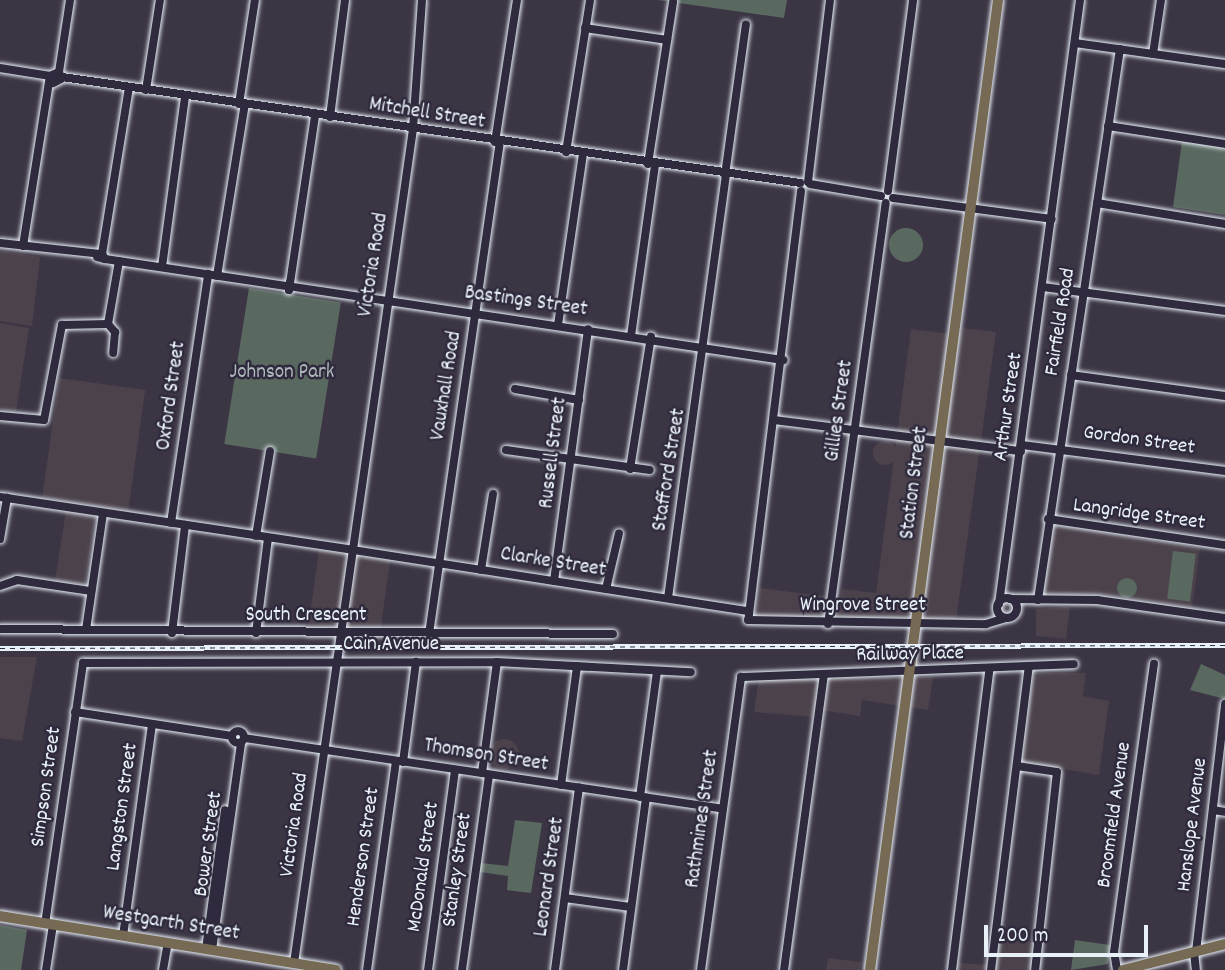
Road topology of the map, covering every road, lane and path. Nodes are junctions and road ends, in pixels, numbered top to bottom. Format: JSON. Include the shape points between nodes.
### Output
{"nodes":[{"id":1,"x":71,"y":0,"type":"edge"},
{"id":2,"x":160,"y":0,"type":"edge"},
{"id":3,"x":254,"y":0,"type":"edge"},
{"id":4,"x":345,"y":0,"type":"edge"},
{"id":5,"x":422,"y":0,"type":"edge"},
{"id":6,"x":517,"y":0,"type":"edge"},
{"id":7,"x":590,"y":0,"type":"edge"},
{"id":8,"x":830,"y":0,"type":"edge"},
{"id":9,"x":913,"y":0,"type":"edge"},
{"id":10,"x":998,"y":0,"type":"edge"},
{"id":11,"x":1080,"y":0,"type":"edge"},
{"id":12,"x":1161,"y":0,"type":"edge"},
{"id":13,"x":673,"y":2,"type":"dead end"},
{"id":14,"x":746,"y":24,"type":"dead end"},
{"id":15,"x":585,"y":28,"type":"junction"},
{"id":16,"x":667,"y":40,"type":"junction"},
{"id":17,"x":1075,"y":43,"type":"junction"},
{"id":18,"x":1120,"y":49,"type":"junction"},
{"id":19,"x":1153,"y":54,"type":"junction"},
{"id":20,"x":1225,"y":64,"type":"edge"},
{"id":21,"x":0,"y":68,"type":"edge"},
{"id":22,"x":60,"y":75,"type":"junction"},
{"id":23,"x":51,"y":79,"type":"junction"},
{"id":24,"x":129,"y":88,"type":"junction"},
{"id":25,"x":146,"y":90,"type":"junction"},
{"id":26,"x":185,"y":96,"type":"junction"},
{"id":27,"x":242,"y":104,"type":"junction"},
{"id":28,"x":315,"y":115,"type":"junction"},
{"id":29,"x":330,"y":117,"type":"junction"},
{"id":30,"x":1108,"y":126,"type":"junction"},
{"id":31,"x":413,"y":129,"type":"junction"},
{"id":32,"x":497,"y":142,"type":"junction"},
{"id":33,"x":1225,"y":144,"type":"edge"},
{"id":34,"x":566,"y":152,"type":"junction"},
{"id":35,"x":583,"y":154,"type":"junction"},
{"id":36,"x":652,"y":164,"type":"junction"},
{"id":37,"x":727,"y":176,"type":"junction"},
{"id":38,"x":805,"y":187,"type":"junction"},
{"id":39,"x":887,"y":197,"type":"junction"},
{"id":40,"x":1097,"y":203,"type":"junction"},
{"id":41,"x":970,"y":208,"type":"junction"},
{"id":42,"x":1050,"y":219,"type":"junction"},
{"id":43,"x":1225,"y":225,"type":"edge"},
{"id":44,"x":0,"y":243,"type":"edge"},
{"id":45,"x":27,"y":247,"type":"junction"},
{"id":46,"x":102,"y":257,"type":"junction"},
{"id":47,"x":118,"y":261,"type":"junction"},
{"id":48,"x":159,"y":267,"type":"junction"},
{"id":49,"x":212,"y":275,"type":"junction"},
{"id":50,"x":290,"y":285,"type":"junction"},
{"id":51,"x":1043,"y":285,"type":"junction"},
{"id":52,"x":1083,"y":290,"type":"junction"},
{"id":53,"x":387,"y":300,"type":"junction"},
{"id":54,"x":1225,"y":311,"type":"edge"},
{"id":55,"x":475,"y":313,"type":"junction"},
{"id":56,"x":108,"y":324,"type":"junction"},
{"id":57,"x":558,"y":325,"type":"junction"},
{"id":58,"x":588,"y":329,"type":"junction"},
{"id":59,"x":631,"y":336,"type":"junction"},
{"id":60,"x":651,"y":337,"type":"junction"},
{"id":61,"x":704,"y":346,"type":"junction"},
{"id":62,"x":113,"y":353,"type":"dead end"},
{"id":63,"x":782,"y":357,"type":"junction"},
{"id":64,"x":1071,"y":375,"type":"junction"},
{"id":65,"x":515,"y":389,"type":"dead end"},
{"id":66,"x":1225,"y":396,"type":"edge"},
{"id":67,"x":579,"y":400,"type":"junction"},
{"id":68,"x":0,"y":416,"type":"edge"},
{"id":69,"x":774,"y":420,"type":"junction"},
{"id":70,"x":856,"y":432,"type":"junction"},
{"id":71,"x":939,"y":443,"type":"junction"},
{"id":72,"x":1059,"y":447,"type":"junction"},
{"id":73,"x":1021,"y":448,"type":"junction"},
{"id":74,"x":506,"y":450,"type":"dead end"},
{"id":75,"x":270,"y":451,"type":"dead end"},
{"id":76,"x":568,"y":460,"type":"junction"},
{"id":77,"x":631,"y":469,"type":"junction"},
{"id":78,"x":650,"y":470,"type":"dead end"},
{"id":79,"x":1225,"y":471,"type":"edge"},
{"id":80,"x":493,"y":494,"type":"dead end"},
{"id":81,"x":3,"y":497,"type":"edge"},
{"id":82,"x":103,"y":513,"type":"junction"},
{"id":83,"x":1048,"y":519,"type":"junction"},
{"id":84,"x":171,"y":523,"type":"junction"},
{"id":85,"x":185,"y":525,"type":"junction"},
{"id":86,"x":619,"y":533,"type":"dead end"},
{"id":87,"x":256,"y":536,"type":"junction"},
{"id":88,"x":268,"y":538,"type":"junction"},
{"id":89,"x":0,"y":539,"type":"edge"},
{"id":90,"x":1225,"y":545,"type":"edge"},
{"id":91,"x":351,"y":550,"type":"junction"},
{"id":92,"x":437,"y":563,"type":"junction"},
{"id":93,"x":481,"y":570,"type":"junction"},
{"id":94,"x":554,"y":581,"type":"junction"},
{"id":95,"x":1002,"y":581,"type":"junction"},
{"id":96,"x":0,"y":586,"type":"edge"},
{"id":97,"x":607,"y":589,"type":"junction"},
{"id":98,"x":92,"y":591,"type":"junction"},
{"id":99,"x":668,"y":598,"type":"junction"},
{"id":100,"x":1009,"y":599,"type":"junction"},
{"id":101,"x":1038,"y":600,"type":"junction"},
{"id":102,"x":998,"y":608,"type":"junction"},
{"id":103,"x":1017,"y":609,"type":"junction"},
{"id":104,"x":748,"y":615,"type":"junction"},
{"id":105,"x":1006,"y":618,"type":"junction"},
{"id":106,"x":1225,"y":618,"type":"edge"},
{"id":107,"x":915,"y":623,"type":"junction"},
{"id":108,"x":980,"y":623,"type":"junction"},
{"id":109,"x":828,"y":624,"type":"junction"},
{"id":110,"x":0,"y":629,"type":"edge"},
{"id":111,"x":86,"y":630,"type":"junction"},
{"id":112,"x":172,"y":633,"type":"junction"},
{"id":113,"x":256,"y":633,"type":"junction"},
{"id":114,"x":340,"y":634,"type":"junction"},
{"id":115,"x":429,"y":634,"type":"junction"},
{"id":116,"x":613,"y":634,"type":"dead end"},
{"id":117,"x":90,"y":662,"type":"joint"},
{"id":118,"x":416,"y":662,"type":"junction"},
{"id":119,"x":497,"y":662,"type":"junction"},
{"id":120,"x":336,"y":663,"type":"junction"},
{"id":121,"x":1074,"y":664,"type":"dead end"},
{"id":122,"x":1154,"y":664,"type":"dead end"},
{"id":123,"x":577,"y":666,"type":"junction"},
{"id":124,"x":1029,"y":666,"type":"junction"},
{"id":125,"x":989,"y":671,"type":"junction"},
{"id":126,"x":657,"y":672,"type":"junction"},
{"id":127,"x":691,"y":672,"type":"dead end"},
{"id":128,"x":908,"y":672,"type":"junction"},
{"id":129,"x":824,"y":675,"type":"junction"},
{"id":130,"x":746,"y":676,"type":"joint"},
{"id":131,"x":1225,"y":704,"type":"edge"},
{"id":132,"x":75,"y":712,"type":"junction"},
{"id":133,"x":152,"y":724,"type":"junction"},
{"id":134,"x":238,"y":740,"type":"junction"},
{"id":135,"x":323,"y":749,"type":"junction"},
{"id":136,"x":399,"y":761,"type":"junction"},
{"id":137,"x":1017,"y":766,"type":"junction"},
{"id":138,"x":455,"y":769,"type":"junction"},
{"id":139,"x":485,"y":774,"type":"junction"},
{"id":140,"x":561,"y":785,"type":"junction"},
{"id":141,"x":579,"y":788,"type":"junction"},
{"id":142,"x":643,"y":798,"type":"junction"},
{"id":143,"x":722,"y":809,"type":"junction"},
{"id":144,"x":1213,"y":810,"type":"junction"},
{"id":145,"x":1225,"y":812,"type":"edge"},
{"id":146,"x":565,"y":898,"type":"junction"},
{"id":147,"x":630,"y":907,"type":"junction"},
{"id":148,"x":0,"y":916,"type":"edge"},
{"id":149,"x":49,"y":924,"type":"junction"},
{"id":150,"x":123,"y":936,"type":"junction"},
{"id":151,"x":168,"y":943,"type":"junction"},
{"id":152,"x":1225,"y":944,"type":"edge"},
{"id":153,"x":209,"y":950,"type":"junction"},
{"id":154,"x":1195,"y":952,"type":"junction"},
{"id":155,"x":294,"y":963,"type":"junction"},
{"id":156,"x":314,"y":968,"type":"edge"},
{"id":157,"x":46,"y":970,"type":"edge"},
{"id":158,"x":163,"y":970,"type":"edge"},
{"id":159,"x":336,"y":970,"type":"edge"},
{"id":160,"x":365,"y":970,"type":"edge"},
{"id":161,"x":428,"y":970,"type":"edge"},
{"id":162,"x":462,"y":970,"type":"edge"},
{"id":163,"x":555,"y":970,"type":"edge"},
{"id":164,"x":623,"y":970,"type":"edge"},
{"id":165,"x":701,"y":970,"type":"edge"},
{"id":166,"x":784,"y":970,"type":"edge"},
{"id":167,"x":870,"y":970,"type":"edge"},
{"id":168,"x":951,"y":970,"type":"edge"},
{"id":169,"x":991,"y":970,"type":"edge"},
{"id":170,"x":1035,"y":970,"type":"edge"},
{"id":171,"x":1117,"y":970,"type":"edge"},
{"id":172,"x":1123,"y":970,"type":"edge"},
{"id":173,"x":1196,"y":970,"type":"edge"}],
"edges":[{"from":1,"to":22,"type":"street"},
{"from":2,"to":25,"type":"street"},
{"from":3,"to":27,"type":"street","name":"Oxford Street"},
{"from":4,"to":29,"type":"street"},
{"from":5,"to":31,"type":"street","name":"Victoria Road"},
{"from":6,"to":32,"type":"street","name":"Vauxhall Road"},
{"from":7,"to":15,"type":"street"},
{"from":8,"to":38,"type":"street"},
{"from":9,"to":39,"type":"street","name":"Gillies Street"},
{"from":10,"to":41,"type":"main road","name":"Station Street"},
{"from":11,"to":17,"type":"street","name":"Arthur Street"},
{"from":12,"to":19,"type":"street"},
{"from":13,"to":16,"type":"street"},
{"from":14,"to":37,"type":"street","name":"Stafford Street"},
{"from":15,"to":16,"type":"street"},
{"from":15,"to":34,"type":"street"},
{"from":16,"to":36,"type":"street"},
{"from":17,"to":18,"type":"street"},
{"from":17,"to":42,"type":"street","name":"Arthur Street"},
{"from":18,"to":19,"type":"street"},
{"from":18,"to":30,"type":"street","name":"Fairfield Road"},
{"from":19,"to":20,"type":"street"},
{"from":21,"to":23,"type":"street"},
{"from":22,"to":23,"type":"street"},
{"from":22,"to":24,"type":"street","name":"Mitchell Street"},
{"from":23,"to":45,"type":"street"},
{"from":24,"to":25,"type":"street","name":"Mitchell Street"},
{"from":24,"to":46,"type":"street"},
{"from":25,"to":26,"type":"street","name":"Mitchell Street"},
{"from":26,"to":27,"type":"street","name":"Mitchell Street"},
{"from":26,"to":48,"type":"street"},
{"from":27,"to":28,"type":"street","name":"Mitchell Street"},
{"from":27,"to":49,"type":"street","name":"Oxford Street"},
{"from":28,"to":29,"type":"street","name":"Mitchell Street"},
{"from":28,"to":50,"type":"street"},
{"from":29,"to":31,"type":"street","name":"Mitchell Street"},
{"from":30,"to":33,"type":"street"},
{"from":30,"to":40,"type":"street","name":"Fairfield Road"},
{"from":31,"to":32,"type":"street","name":"Mitchell Street"},
{"from":31,"to":53,"type":"street","name":"Victoria Road"},
{"from":32,"to":34,"type":"street","name":"Mitchell Street"},
{"from":32,"to":55,"type":"street","name":"Vauxhall Road"},
{"from":34,"to":35,"type":"street","name":"Mitchell Street"},
{"from":35,"to":36,"type":"street","name":"Mitchell Street"},
{"from":35,"to":57,"type":"street"},
{"from":36,"to":37,"type":"street","name":"Mitchell Street"},
{"from":36,"to":59,"type":"street"},
{"from":37,"to":38,"type":"street","name":"Mitchell Street"},
{"from":37,"to":61,"type":"street","name":"Stafford Street"},
{"from":38,"to":39,"type":"street","name":"Mitchell Street"},
{"from":38,"to":63,"type":"street"},
{"from":39,"to":41,"type":"street","name":"Mitchell Street"},
{"from":39,"to":70,"type":"street","name":"Gillies Street"},
{"from":40,"to":43,"type":"street"},
{"from":40,"to":52,"type":"street","name":"Fairfield Road"},
{"from":41,"to":42,"type":"street","name":"Mitchell Street"},
{"from":41,"to":71,"type":"main road","name":"Station Street"},
{"from":42,"to":51,"type":"street","name":"Arthur Street"},
{"from":44,"to":45,"type":"street","name":"Bastings Street"},
{"from":45,"to":46,"type":"street","name":"Bastings Street"},
{"from":46,"to":47,"type":"street","name":"Bastings Street"},
{"from":47,"to":48,"type":"street","name":"Bastings Street"},
{"from":47,"to":56,"type":"street"},
{"from":48,"to":49,"type":"street","name":"Bastings Street"},
{"from":49,"to":50,"type":"street","name":"Bastings Street"},
{"from":49,"to":84,"type":"street","name":"Oxford Street"},
{"from":50,"to":53,"type":"street","name":"Bastings Street"},
{"from":51,"to":52,"type":"street"},
{"from":51,"to":73,"type":"street","name":"Arthur Street"},
{"from":52,"to":54,"type":"street"},
{"from":52,"to":64,"type":"street","name":"Fairfield Road"},
{"from":53,"to":55,"type":"street","name":"Bastings Street"},
{"from":53,"to":91,"type":"street","name":"Victoria Road"},
{"from":55,"to":57,"type":"street","name":"Bastings Street"},
{"from":55,"to":92,"type":"street","name":"Vauxhall Road"},
{"from":56,"to":62,"type":"street","via":[[115,332]]},
{"from":56,"to":68,"type":"street","via":[[62,325],[46,418],[32,421]]},
{"from":57,"to":58,"type":"street","name":"Bastings Street"},
{"from":58,"to":59,"type":"street","name":"Bastings Street"},
{"from":58,"to":67,"type":"street","name":"Russell Street"},
{"from":59,"to":60,"type":"street","name":"Bastings Street"},
{"from":60,"to":61,"type":"street","name":"Bastings Street"},
{"from":60,"to":77,"type":"street"},
{"from":61,"to":63,"type":"street","name":"Bastings Street"},
{"from":61,"to":99,"type":"street","name":"Stafford Street"},
{"from":63,"to":69,"type":"street"},
{"from":64,"to":66,"type":"street"},
{"from":64,"to":72,"type":"street","name":"Fairfield Road"},
{"from":65,"to":67,"type":"street"},
{"from":67,"to":76,"type":"street","name":"Russell Street"},
{"from":69,"to":70,"type":"street","name":"Gordon Street"},
{"from":69,"to":104,"type":"street"},
{"from":70,"to":71,"type":"street","name":"Gordon Street"},
{"from":70,"to":109,"type":"street","name":"Gillies Street"},
{"from":71,"to":73,"type":"street","name":"Gordon Street","via":[[1006,451]]},
{"from":71,"to":107,"type":"main road","name":"Station Street"},
{"from":72,"to":73,"type":"street","name":"Gordon Street"},
{"from":72,"to":79,"type":"street","name":"Gordon Street"},
{"from":72,"to":83,"type":"street","name":"Fairfield Road"},
{"from":73,"to":95,"type":"street","name":"Arthur Street"},
{"from":74,"to":76,"type":"street"},
{"from":75,"to":87,"type":"street"},
{"from":76,"to":77,"type":"street"},
{"from":76,"to":94,"type":"street","name":"Russell Street"},
{"from":77,"to":78,"type":"street"},
{"from":80,"to":93,"type":"street"},
{"from":81,"to":82,"type":"street","name":"Clarke Street"},
{"from":81,"to":89,"type":"street"},
{"from":82,"to":84,"type":"street","name":"Clarke Street"},
{"from":82,"to":98,"type":"street"},
{"from":83,"to":90,"type":"street","name":"Langridge Street"},
{"from":83,"to":101,"type":"street","name":"Fairfield Road"},
{"from":84,"to":85,"type":"street","name":"Clarke Street"},
{"from":85,"to":87,"type":"street","name":"Clarke Street"},
{"from":85,"to":112,"type":"street"},
{"from":86,"to":97,"type":"street"},
{"from":87,"to":88,"type":"street","name":"Clarke Street"},
{"from":88,"to":91,"type":"street","name":"Clarke Street"},
{"from":88,"to":113,"type":"street"},
{"from":91,"to":92,"type":"street","name":"Clarke Street"},
{"from":91,"to":114,"type":"street","name":"Victoria Road"},
{"from":92,"to":93,"type":"street","name":"Clarke Street"},
{"from":92,"to":115,"type":"street","name":"Vauxhall Road"},
{"from":93,"to":94,"type":"street","name":"Clarke Street"},
{"from":94,"to":97,"type":"street","name":"Clarke Street"},
{"from":95,"to":100,"type":"street","name":"Arthur Street"},
{"from":95,"to":102,"type":"street","name":"Arthur Street"},
{"from":96,"to":98,"type":"street","via":[[17,580]]},
{"from":97,"to":99,"type":"street","name":"Clarke Street"},
{"from":98,"to":111,"type":"street"},
{"from":99,"to":104,"type":"street","name":"Clarke Street"},
{"from":100,"to":101,"type":"street"},
{"from":100,"to":102,"type":"street"},
{"from":100,"to":103,"type":"street","name":"Arthur Street"},
{"from":101,"to":103,"type":"street"},
{"from":101,"to":106,"type":"street","via":[[1097,600]]},
{"from":102,"to":105,"type":"street"},
{"from":102,"to":108,"type":"street"},
{"from":103,"to":105,"type":"street"},
{"from":104,"to":109,"type":"street","name":"Wingrove Street"},
{"from":105,"to":108,"type":"street","name":"Wingrove Street"},
{"from":107,"to":108,"type":"street","name":"Wingrove Street"},
{"from":107,"to":109,"type":"street","name":"Wingrove Street"},
{"from":107,"to":128,"type":"main road","name":"Station Street"},
{"from":110,"to":111,"type":"street","name":"South Crescent"},
{"from":111,"to":112,"type":"street","name":"South Crescent"},
{"from":112,"to":113,"type":"street","name":"South Crescent"},
{"from":113,"to":114,"type":"street","name":"South Crescent"},
{"from":114,"to":115,"type":"street","name":"South Crescent"},
{"from":114,"to":120,"type":"street","name":"Victoria Road"},
{"from":115,"to":116,"type":"street","name":"South Crescent"},
{"from":117,"to":120,"type":"street","name":"Cain Avenue"},
{"from":117,"to":132,"type":"street","name":"Simpson Street","via":[[81,667]]},
{"from":118,"to":119,"type":"street","name":"Cain Avenue"},
{"from":118,"to":120,"type":"street","name":"Cain Avenue"},
{"from":118,"to":136,"type":"street","name":"Henderson Street"},
{"from":119,"to":123,"type":"street","name":"Cain Avenue"},
{"from":119,"to":139,"type":"street","name":"Stanley Street"},
{"from":120,"to":135,"type":"street","name":"Victoria Road"},
{"from":121,"to":124,"type":"street","name":"Railway Place"},
{"from":122,"to":171,"type":"street","name":"Broomfield Avenue","via":[[1115,942]]},
{"from":123,"to":126,"type":"street","name":"Cain Avenue"},
{"from":123,"to":140,"type":"street"},
{"from":124,"to":125,"type":"street","name":"Railway Place"},
{"from":124,"to":137,"type":"street"},
{"from":125,"to":128,"type":"street","name":"Railway Place"},
{"from":125,"to":168,"type":"street"},
{"from":126,"to":127,"type":"street","name":"Cain Avenue"},
{"from":126,"to":142,"type":"street"},
{"from":128,"to":129,"type":"street","name":"Railway Place"},
{"from":128,"to":167,"type":"main road","name":"Station Street"},
{"from":129,"to":130,"type":"street","name":"Railway Place"},
{"from":129,"to":166,"type":"street"},
{"from":130,"to":143,"type":"street","name":"Rathmines Street","via":[[739,682]]},
{"from":131,"to":144,"type":"street","name":"Hanslope Avenue"},
{"from":132,"to":133,"type":"street","name":"Thomson Street"},
{"from":132,"to":149,"type":"street","name":"Simpson Street"},
{"from":133,"to":134,"type":"street","name":"Thomson Street"},
{"from":133,"to":150,"type":"street","name":"Langston Street"},
{"from":134,"to":135,"type":"street","name":"Thomson Street"},
{"from":134,"to":153,"type":"street","name":"Bower Street"},
{"from":135,"to":136,"type":"street","name":"Thomson Street"},
{"from":135,"to":155,"type":"street","name":"Victoria Road"},
{"from":136,"to":138,"type":"street","name":"Thomson Street"},
{"from":136,"to":160,"type":"street","name":"Henderson Street"},
{"from":137,"to":169,"type":"street"},
{"from":137,"to":170,"type":"street","via":[[1057,772]]},
{"from":138,"to":139,"type":"street","name":"Thomson Street"},
{"from":138,"to":161,"type":"street","name":"McDonald Street"},
{"from":139,"to":140,"type":"street","name":"Thomson Street"},
{"from":139,"to":162,"type":"street","name":"Stanley Street"},
{"from":140,"to":141,"type":"street","name":"Thomson Street"},
{"from":141,"to":142,"type":"street","name":"Thomson Street"},
{"from":141,"to":146,"type":"street","name":"Leonard Street"},
{"from":142,"to":143,"type":"street","name":"Thomson Street"},
{"from":142,"to":147,"type":"street"},
{"from":143,"to":165,"type":"street","name":"Rathmines Street"},
{"from":144,"to":145,"type":"street"},
{"from":144,"to":154,"type":"street","name":"Hanslope Avenue"},
{"from":146,"to":147,"type":"street"},
{"from":146,"to":163,"type":"street","name":"Leonard Street"},
{"from":147,"to":164,"type":"street"},
{"from":148,"to":149,"type":"main road","name":"Westgarth Street"},
{"from":149,"to":150,"type":"main road","name":"Westgarth Street"},
{"from":149,"to":157,"type":"street","name":"Simpson Street"},
{"from":150,"to":151,"type":"main road","name":"Westgarth Street"},
{"from":151,"to":153,"type":"main road","name":"Westgarth Street"},
{"from":151,"to":158,"type":"street"},
{"from":152,"to":154,"type":"main road"},
{"from":153,"to":155,"type":"main road","name":"Westgarth Street"},
{"from":154,"to":172,"type":"main road"},
{"from":154,"to":173,"type":"street","name":"Hanslope Avenue"},
{"from":155,"to":156,"type":"main road","name":"Westgarth Street"},
{"from":156,"to":159,"type":"main road","name":"Westgarth Street"}]}
